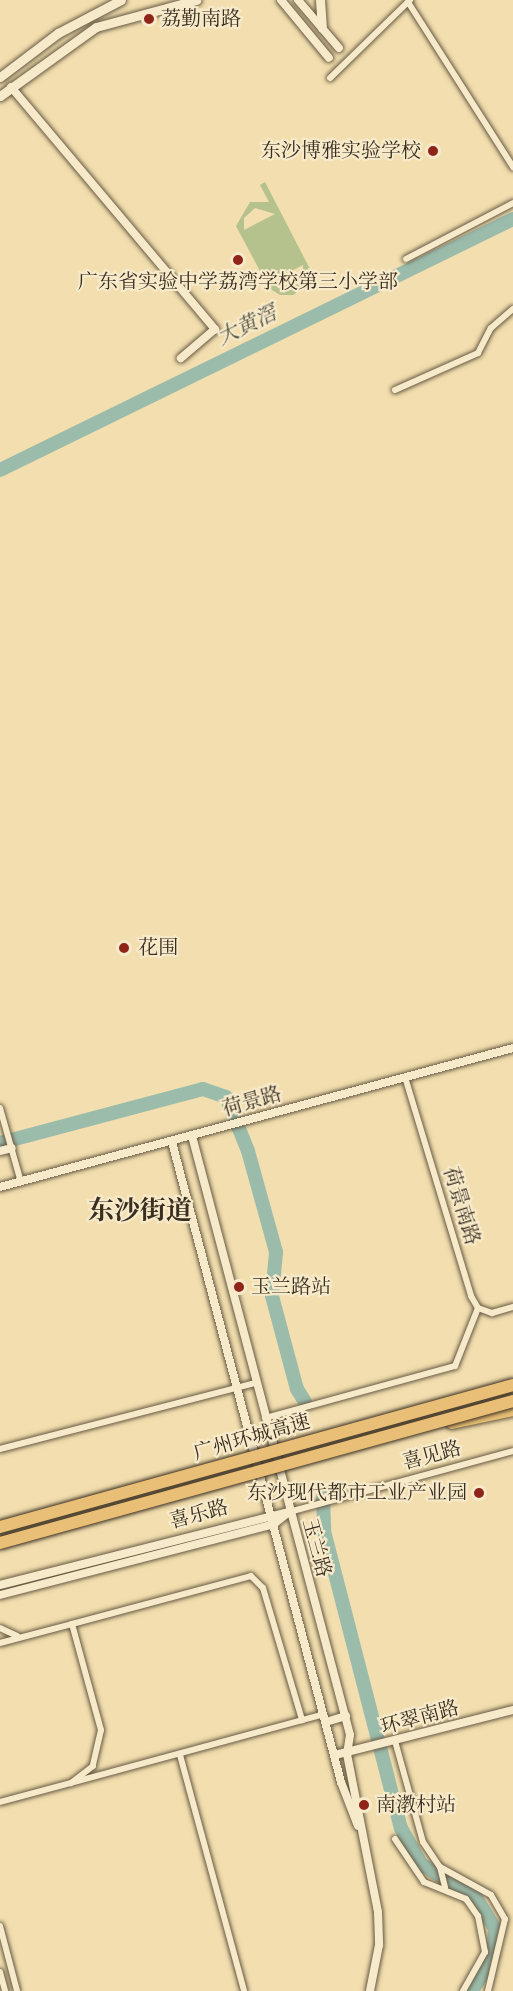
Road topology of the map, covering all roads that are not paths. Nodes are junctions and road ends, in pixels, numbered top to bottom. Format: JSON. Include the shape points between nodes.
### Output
{"nodes":[{"id":1,"x":121,"y":0,"type":"edge"},
{"id":2,"x":196,"y":0,"type":"edge"},
{"id":3,"x":281,"y":0,"type":"edge"},
{"id":4,"x":298,"y":0,"type":"edge"},
{"id":5,"x":320,"y":0,"type":"edge"},
{"id":6,"x":410,"y":1,"type":"edge"},
{"id":7,"x":322,"y":28,"type":"junction"},
{"id":8,"x":339,"y":48,"type":"dead end"},
{"id":9,"x":329,"y":58,"type":"dead end"},
{"id":10,"x":1,"y":74,"type":"edge"},
{"id":11,"x":330,"y":78,"type":"dead end"},
{"id":12,"x":11,"y":87,"type":"junction"},
{"id":13,"x":0,"y":96,"type":"edge"},
{"id":14,"x":513,"y":167,"type":"edge"},
{"id":15,"x":513,"y":203,"type":"edge"},
{"id":16,"x":406,"y":259,"type":"dead end"},
{"id":17,"x":513,"y":309,"type":"edge"},
{"id":18,"x":181,"y":358,"type":"dead end"},
{"id":19,"x":395,"y":390,"type":"dead end"},
{"id":20,"x":513,"y":1048,"type":"edge"},
{"id":21,"x":405,"y":1077,"type":"junction"},
{"id":22,"x":0,"y":1108,"type":"edge"},
{"id":23,"x":192,"y":1136,"type":"junction"},
{"id":24,"x":172,"y":1142,"type":"junction"},
{"id":25,"x":12,"y":1148,"type":"junction"},
{"id":26,"x":0,"y":1151,"type":"edge"},
{"id":27,"x":21,"y":1182,"type":"junction"},
{"id":28,"x":0,"y":1187,"type":"edge"},
{"id":29,"x":513,"y":1307,"type":"edge"},
{"id":30,"x":478,"y":1308,"type":"junction"},
{"id":31,"x":256,"y":1383,"type":"junction"},
{"id":32,"x":513,"y":1384,"type":"edge"},
{"id":33,"x":236,"y":1389,"type":"junction"},
{"id":34,"x":513,"y":1401,"type":"edge"},
{"id":35,"x":513,"y":1410,"type":"edge"},
{"id":36,"x":265,"y":1418,"type":"junction"},
{"id":37,"x":378,"y":1438,"type":"junction"},
{"id":38,"x":0,"y":1449,"type":"edge"},
{"id":39,"x":513,"y":1451,"type":"edge"},
{"id":40,"x":289,"y":1512,"type":"junction"},
{"id":41,"x":270,"y":1513,"type":"junction"},
{"id":42,"x":274,"y":1524,"type":"junction"},
{"id":43,"x":0,"y":1527,"type":"edge"},
{"id":44,"x":0,"y":1543,"type":"edge"},
{"id":45,"x":0,"y":1586,"type":"edge"},
{"id":46,"x":0,"y":1595,"type":"edge"},
{"id":47,"x":72,"y":1624,"type":"junction"},
{"id":48,"x":0,"y":1628,"type":"edge"},
{"id":49,"x":24,"y":1636,"type":"junction"},
{"id":50,"x":0,"y":1643,"type":"edge"},
{"id":51,"x":513,"y":1710,"type":"edge"},
{"id":52,"x":346,"y":1716,"type":"junction"},
{"id":53,"x":325,"y":1718,"type":"junction"},
{"id":54,"x":302,"y":1720,"type":"junction"},
{"id":55,"x":393,"y":1742,"type":"junction"},
{"id":56,"x":347,"y":1754,"type":"junction"},
{"id":57,"x":180,"y":1755,"type":"junction"},
{"id":58,"x":335,"y":1755,"type":"junction"},
{"id":59,"x":71,"y":1783,"type":"junction"},
{"id":60,"x":0,"y":1802,"type":"edge"},
{"id":61,"x":360,"y":1830,"type":"junction"},
{"id":62,"x":394,"y":1839,"type":"dead end"},
{"id":63,"x":440,"y":1867,"type":"junction"},
{"id":64,"x":445,"y":1887,"type":"junction"},
{"id":65,"x":0,"y":1926,"type":"edge"},
{"id":66,"x":0,"y":1972,"type":"edge"},
{"id":67,"x":5,"y":1991,"type":"edge"},
{"id":68,"x":17,"y":1991,"type":"edge"},
{"id":69,"x":244,"y":1991,"type":"edge"},
{"id":70,"x":370,"y":1991,"type":"edge"},
{"id":71,"x":463,"y":1991,"type":"edge"},
{"id":72,"x":488,"y":1991,"type":"edge"}],
"edges":[{"from":1,"to":10,"type":"main road","via":[[74,24]]},
{"from":2,"to":12,"type":"main road","via":[[96,27]]},
{"from":3,"to":9,"type":"street"},
{"from":4,"to":7,"type":"street"},
{"from":5,"to":7,"type":"main road"},
{"from":6,"to":11,"type":"street"},
{"from":6,"to":14,"type":"street"},
{"from":7,"to":8,"type":"street"},
{"from":12,"to":13,"type":"main road"},
{"from":12,"to":18,"type":"street","via":[[215,329]]},
{"from":15,"to":16,"type":"street"},
{"from":17,"to":19,"type":"street","via":[[491,328],[478,353]]},
{"from":20,"to":21,"type":"street","name":"荷景路"},
{"from":21,"to":23,"type":"street","name":"荷景路"},
{"from":21,"to":30,"type":"street","name":"荷景南路"},
{"from":22,"to":25,"type":"street"},
{"from":23,"to":24,"type":"street","name":"荷景路"},
{"from":23,"to":31,"type":"street","name":"玉兰路"},
{"from":24,"to":27,"type":"street","name":"荷景路"},
{"from":24,"to":33,"type":"street","name":"玉兰路"},
{"from":25,"to":26,"type":"street"},
{"from":25,"to":27,"type":"street"},
{"from":27,"to":28,"type":"street","name":"荷景路"},
{"from":29,"to":30,"type":"street","via":[[492,1313]]},
{"from":30,"to":36,"type":"street","via":[[455,1366]]},
{"from":31,"to":33,"type":"street"},
{"from":31,"to":36,"type":"street","name":"玉兰路"},
{"from":32,"to":43,"type":"highway","name":"广州环城高速","bridge":true},
{"from":33,"to":38,"type":"street"},
{"from":33,"to":41,"type":"street","name":"玉兰路"},
{"from":34,"to":37,"type":"highway","name":"广州环城高速","bridge":true},
{"from":35,"to":37,"type":"highway","bridge":true},
{"from":36,"to":40,"type":"street","name":"玉兰路"},
{"from":37,"to":44,"type":"highway","name":"广州环城高速","bridge":true},
{"from":39,"to":40,"type":"street","name":"喜见路"},
{"from":40,"to":41,"type":"street","name":"喜乐路"},
{"from":40,"to":42,"type":"street","name":"喜乐路"},
{"from":40,"to":52,"type":"street","name":"玉兰路"},
{"from":41,"to":42,"type":"street","name":"玉兰路"},
{"from":41,"to":45,"type":"street","name":"喜乐路"},
{"from":42,"to":46,"type":"street","name":"喜乐路"},
{"from":42,"to":53,"type":"street","name":"玉兰路"},
{"from":47,"to":49,"type":"street"},
{"from":47,"to":54,"type":"street","via":[[251,1576],[263,1588]]},
{"from":47,"to":59,"type":"street","via":[[101,1730],[93,1766]]},
{"from":48,"to":49,"type":"street","via":[[6,1635]]},
{"from":49,"to":50,"type":"street"},
{"from":51,"to":55,"type":"street","name":"环翠南路"},
{"from":52,"to":53,"type":"street"},
{"from":52,"to":56,"type":"street","name":"玉兰路"},
{"from":53,"to":54,"type":"street"},
{"from":53,"to":58,"type":"street","name":"玉兰路"},
{"from":54,"to":57,"type":"street"},
{"from":55,"to":56,"type":"street","name":"环翠南路"},
{"from":55,"to":63,"type":"street","via":[[423,1842]]},
{"from":56,"to":58,"type":"street","name":"环翠南路"},
{"from":56,"to":61,"type":"street","name":"玉兰路"},
{"from":57,"to":59,"type":"street"},
{"from":57,"to":69,"type":"street"},
{"from":58,"to":61,"type":"street","name":"玉兰路"},
{"from":59,"to":60,"type":"street"},
{"from":61,"to":70,"type":"street","name":"玉兰路","via":[[379,1918]]},
{"from":62,"to":64,"type":"street","via":[[424,1882]]},
{"from":63,"to":64,"type":"street"},
{"from":63,"to":72,"type":"street","via":[[491,1895],[505,1919],[502,1950]]},
{"from":64,"to":71,"type":"street","via":[[466,1899],[478,1916],[485,1952]]},
{"from":65,"to":68,"type":"street"},
{"from":66,"to":67,"type":"street"}]}
